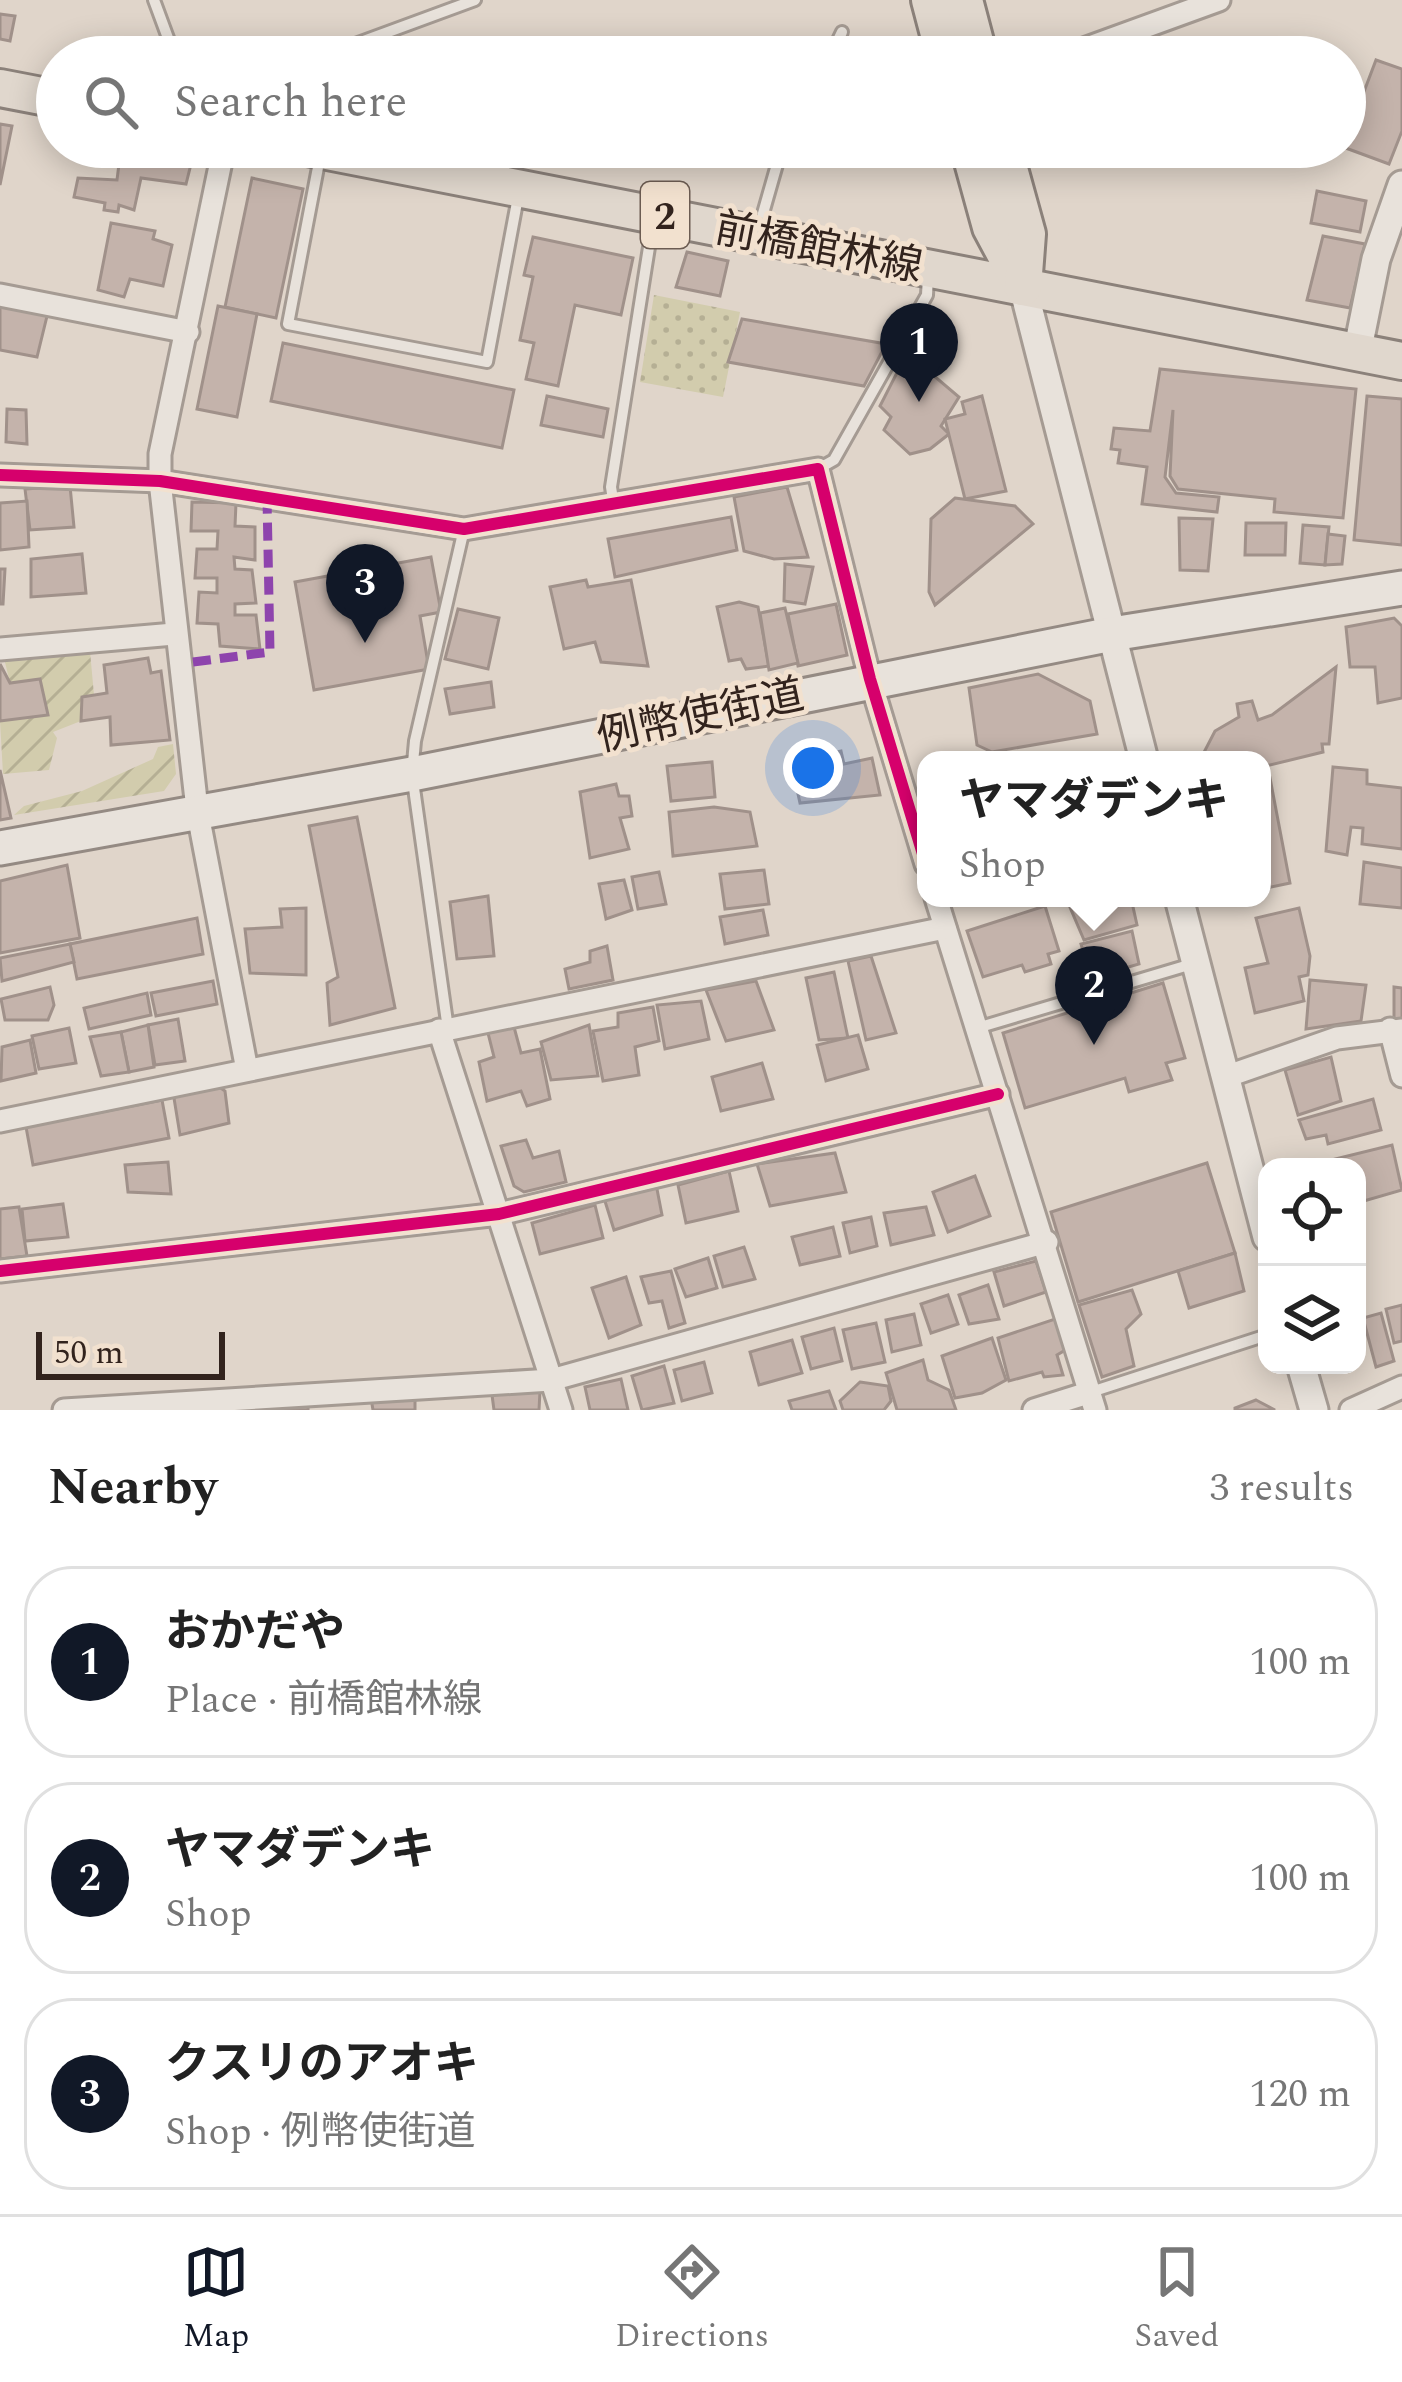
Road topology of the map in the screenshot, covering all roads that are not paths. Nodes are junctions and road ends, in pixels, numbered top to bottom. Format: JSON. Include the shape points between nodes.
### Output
{"nodes":[{"id":1,"x":154,"y":0,"type":"edge"},
{"id":2,"x":475,"y":0,"type":"edge"},
{"id":3,"x":930,"y":0,"type":"edge"},
{"id":4,"x":964,"y":0,"type":"edge"},
{"id":5,"x":1219,"y":0,"type":"edge"},
{"id":6,"x":842,"y":32,"type":"dead end"},
{"id":7,"x":167,"y":36,"type":"edge"},
{"id":8,"x":377,"y":36,"type":"edge"},
{"id":9,"x":840,"y":36,"type":"edge"},
{"id":10,"x":939,"y":36,"type":"edge"},
{"id":11,"x":973,"y":36,"type":"edge"},
{"id":12,"x":1120,"y":36,"type":"edge"},
{"id":13,"x":0,"y":88,"type":"edge"},
{"id":14,"x":36,"y":95,"type":"edge"},
{"id":15,"x":220,"y":168,"type":"edge"},
{"id":16,"x":311,"y":168,"type":"edge"},
{"id":17,"x":417,"y":168,"type":"edge"},
{"id":18,"x":776,"y":168,"type":"edge"},
{"id":19,"x":975,"y":168,"type":"edge"},
{"id":20,"x":1010,"y":168,"type":"edge"},
{"id":21,"x":1402,"y":185,"type":"edge"},
{"id":22,"x":520,"y":188,"type":"junction"},
{"id":23,"x":655,"y":213,"type":"junction"},
{"id":24,"x":757,"y":235,"type":"junction"},
{"id":25,"x":928,"y":267,"type":"junction"},
{"id":26,"x":1023,"y":287,"type":"junction"},
{"id":27,"x":0,"y":295,"type":"edge"},
{"id":28,"x":188,"y":332,"type":"junction"},
{"id":29,"x":1357,"y":353,"type":"junction"},
{"id":30,"x":1402,"y":362,"type":"edge"},
{"id":31,"x":818,"y":469,"type":"junction"},
{"id":32,"x":0,"y":475,"type":"edge"},
{"id":33,"x":160,"y":481,"type":"junction"},
{"id":34,"x":614,"y":506,"type":"junction"},
{"id":35,"x":464,"y":529,"type":"junction"},
{"id":36,"x":1402,"y":587,"type":"edge"},
{"id":37,"x":174,"y":634,"type":"junction"},
{"id":38,"x":1112,"y":634,"type":"junction"},
{"id":39,"x":0,"y":649,"type":"edge"},
{"id":40,"x":870,"y":679,"type":"junction"},
{"id":41,"x":1142,"y":751,"type":"edge"},
{"id":42,"x":412,"y":774,"type":"junction"},
{"id":43,"x":197,"y":809,"type":"junction"},
{"id":44,"x":917,"y":834,"type":"edge"},
{"id":45,"x":0,"y":848,"type":"edge"},
{"id":46,"x":939,"y":907,"type":"edge"},
{"id":47,"x":1181,"y":907,"type":"edge"},
{"id":48,"x":945,"y":928,"type":"junction"},
{"id":49,"x":1196,"y":963,"type":"junction"},
{"id":50,"x":977,"y":1028,"type":"junction"},
{"id":51,"x":1396,"y":1029,"type":"edge"},
{"id":52,"x":444,"y":1030,"type":"junction"},
{"id":53,"x":247,"y":1070,"type":"junction"},
{"id":54,"x":1402,"y":1076,"type":"edge"},
{"id":55,"x":1225,"y":1078,"type":"junction"},
{"id":56,"x":998,"y":1094,"type":"junction"},
{"id":57,"x":0,"y":1121,"type":"edge"},
{"id":58,"x":1258,"y":1203,"type":"edge"},
{"id":59,"x":499,"y":1214,"type":"junction"},
{"id":60,"x":1047,"y":1242,"type":"junction"},
{"id":61,"x":0,"y":1271,"type":"edge"},
{"id":62,"x":1258,"y":1338,"type":"edge"},
{"id":63,"x":1304,"y":1374,"type":"edge"},
{"id":64,"x":550,"y":1380,"type":"junction"},
{"id":65,"x":1402,"y":1387,"type":"edge"},
{"id":66,"x":1092,"y":1401,"type":"edge"},
{"id":67,"x":64,"y":1410,"type":"edge"},
{"id":68,"x":561,"y":1410,"type":"edge"},
{"id":69,"x":1034,"y":1410,"type":"edge"},
{"id":70,"x":1314,"y":1410,"type":"edge"},
{"id":71,"x":1351,"y":1410,"type":"edge"}],
"edges":[{"from":1,"to":7,"type":"lane"},
{"from":2,"to":8,"type":"lane"},
{"from":3,"to":10,"type":"main road"},
{"from":4,"to":11,"type":"main road"},
{"from":5,"to":12,"type":"street"},
{"from":6,"to":9,"type":"lane"},
{"from":13,"to":14,"type":"main road"},
{"from":15,"to":28,"type":"street"},
{"from":16,"to":22,"type":"lane","via":[[288,324],[487,362]]},
{"from":17,"to":22,"type":"main road","name":"前橋館林線","number":"2"},
{"from":18,"to":24,"type":"lane"},
{"from":19,"to":26,"type":"main road","via":[[991,227]]},
{"from":20,"to":26,"type":"main road","via":[[1027,234]]},
{"from":21,"to":29,"type":"street"},
{"from":22,"to":23,"type":"main road","name":"前橋館林線","number":"2"},
{"from":23,"to":24,"type":"main road","name":"前橋館林線","number":"2"},
{"from":23,"to":34,"type":"lane"},
{"from":24,"to":25,"type":"main road","name":"前橋館林線","number":"2"},
{"from":25,"to":26,"type":"main road","name":"前橋館林線","number":"2"},
{"from":25,"to":31,"type":"lane","via":[[927,295],[834,460]]},
{"from":26,"to":29,"type":"main road","name":"前橋館林線","number":"2"},
{"from":26,"to":38,"type":"street"},
{"from":27,"to":28,"type":"street"},
{"from":28,"to":33,"type":"street"},
{"from":29,"to":30,"type":"main road","name":"前橋館林線","number":"2"},
{"from":31,"to":34,"type":"street"},
{"from":31,"to":40,"type":"street"},
{"from":32,"to":33,"type":"street"},
{"from":33,"to":35,"type":"street"},
{"from":33,"to":37,"type":"street"},
{"from":34,"to":35,"type":"street"},
{"from":35,"to":42,"type":"lane"},
{"from":36,"to":38,"type":"main road","name":"例幣使街道"},
{"from":37,"to":39,"type":"street"},
{"from":37,"to":43,"type":"street"},
{"from":38,"to":40,"type":"main road","name":"例幣使街道"},
{"from":38,"to":41,"type":"street"},
{"from":40,"to":42,"type":"main road","name":"例幣使街道"},
{"from":40,"to":44,"type":"street"},
{"from":42,"to":43,"type":"main road","name":"例幣使街道"},
{"from":42,"to":52,"type":"lane"},
{"from":43,"to":45,"type":"main road","name":"例幣使街道"},
{"from":43,"to":53,"type":"street"},
{"from":46,"to":48,"type":"street"},
{"from":47,"to":49,"type":"street"},
{"from":48,"to":50,"type":"street"},
{"from":48,"to":52,"type":"street"},
{"from":49,"to":50,"type":"lane"},
{"from":49,"to":55,"type":"street"},
{"from":50,"to":56,"type":"street"},
{"from":51,"to":54,"type":"street"},
{"from":51,"to":55,"type":"street","via":[[1337,1038]]},
{"from":52,"to":53,"type":"street"},
{"from":52,"to":59,"type":"street"},
{"from":53,"to":57,"type":"street"},
{"from":55,"to":58,"type":"street"},
{"from":56,"to":59,"type":"street"},
{"from":56,"to":60,"type":"street"},
{"from":59,"to":61,"type":"street"},
{"from":59,"to":64,"type":"street"},
{"from":60,"to":64,"type":"street"},
{"from":60,"to":66,"type":"street"},
{"from":62,"to":66,"type":"lane"},
{"from":63,"to":70,"type":"street"},
{"from":64,"to":67,"type":"street"},
{"from":64,"to":68,"type":"street"},
{"from":65,"to":71,"type":"street"},
{"from":66,"to":69,"type":"street"}]}
